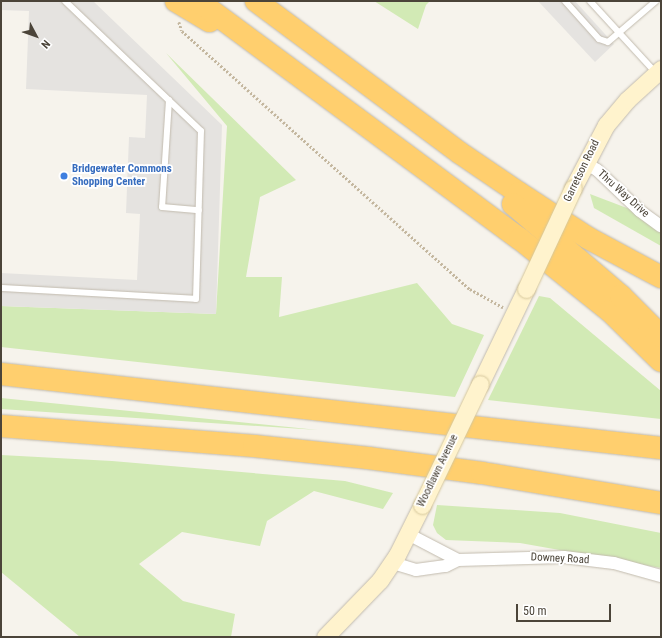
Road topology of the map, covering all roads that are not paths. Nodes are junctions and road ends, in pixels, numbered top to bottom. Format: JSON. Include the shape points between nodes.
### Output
{"nodes":[{"id":1,"x":65,"y":1,"type":"edge"},
{"id":2,"x":198,"y":1,"type":"edge"},
{"id":3,"x":256,"y":1,"type":"edge"},
{"id":4,"x":565,"y":1,"type":"edge"},
{"id":5,"x":590,"y":1,"type":"edge"},
{"id":6,"x":656,"y":1,"type":"edge"},
{"id":7,"x":177,"y":10,"type":"edge"},
{"id":8,"x":620,"y":34,"type":"junction"},
{"id":9,"x":265,"y":50,"type":"junction"},
{"id":10,"x":659,"y":71,"type":"edge"},
{"id":11,"x":169,"y":100,"type":"junction"},
{"id":12,"x":460,"y":153,"type":"junction"},
{"id":13,"x":585,"y":163,"type":"junction"},
{"id":14,"x":199,"y":210,"type":"junction"},
{"id":15,"x":661,"y":226,"type":"edge"},
{"id":16,"x":661,"y":277,"type":"edge"},
{"id":17,"x":1,"y":288,"type":"edge"},
{"id":18,"x":526,"y":289,"type":"joint"},
{"id":19,"x":661,"y":336,"type":"edge"},
{"id":20,"x":661,"y":360,"type":"edge"},
{"id":21,"x":1,"y":374,"type":"edge"},
{"id":22,"x":1,"y":426,"type":"edge"},
{"id":23,"x":661,"y":448,"type":"edge"},
{"id":24,"x":661,"y":503,"type":"edge"},
{"id":25,"x":408,"y":534,"type":"junction"},
{"id":26,"x":458,"y":560,"type":"junction"},
{"id":27,"x":393,"y":563,"type":"junction"},
{"id":28,"x":661,"y":576,"type":"edge"},
{"id":29,"x":326,"y":637,"type":"edge"}],
"edges":[{"from":1,"to":11,"type":"lane"},
{"from":2,"to":9,"type":"highway"},
{"from":3,"to":12,"type":"highway"},
{"from":4,"to":8,"type":"lane","via":[[602,42],[612,41]]},
{"from":5,"to":8,"type":"lane"},
{"from":6,"to":8,"type":"lane"},
{"from":7,"to":9,"type":"highway"},
{"from":8,"to":10,"type":"lane"},
{"from":9,"to":20,"type":"highway","via":[[561,271]]},
{"from":10,"to":13,"type":"street","name":"Garretson Road","via":[[615,114]]},
{"from":11,"to":14,"type":"lane","via":[[202,131]]},
{"from":11,"to":14,"type":"lane","via":[[162,207]]},
{"from":12,"to":16,"type":"highway","via":[[588,238]]},
{"from":12,"to":19,"type":"highway","via":[[465,168],[565,246]]},
{"from":13,"to":15,"type":"street","name":"Thru Way Drive","via":[[597,170],[640,211]]},
{"from":13,"to":18,"type":"street","name":"Garretson Road","bridge":true},
{"from":14,"to":17,"type":"lane","via":[[196,299]]},
{"from":18,"to":25,"type":"street","name":"Woodlawn Avenue","bridge":true},
{"from":21,"to":23,"type":"highway"},
{"from":22,"to":24,"type":"highway","via":[[223,443],[368,458],[482,473]]},
{"from":25,"to":26,"type":"street","name":"Downey Road"},
{"from":25,"to":27,"type":"street","name":"Woodlawn Avenue"},
{"from":26,"to":27,"type":"street","name":"Downey Road","via":[[446,566],[416,570]]},
{"from":26,"to":28,"type":"street","name":"Downey Road","via":[[564,557],[614,563]]},
{"from":27,"to":29,"type":"street","name":"Woodlawn Avenue","via":[[365,598]]}]}
